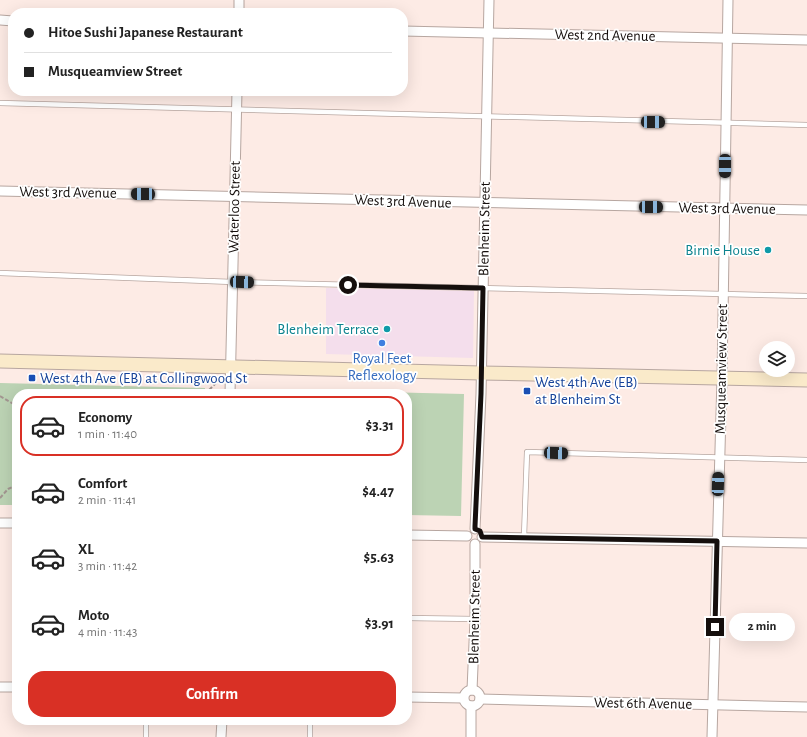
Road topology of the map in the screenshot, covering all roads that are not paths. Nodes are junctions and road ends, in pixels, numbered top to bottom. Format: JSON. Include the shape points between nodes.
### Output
{"nodes":[{"id":1,"x":489,"y":0,"type":"edge"},
{"id":2,"x":728,"y":0,"type":"edge"},
{"id":3,"x":408,"y":31,"type":"edge"},
{"id":4,"x":488,"y":33,"type":"junction"},
{"id":5,"x":728,"y":38,"type":"junction"},
{"id":6,"x":807,"y":40,"type":"edge"},
{"id":7,"x":237,"y":96,"type":"edge"},
{"id":8,"x":0,"y":103,"type":"edge"},
{"id":9,"x":236,"y":110,"type":"junction"},
{"id":10,"x":487,"y":118,"type":"junction"},
{"id":11,"x":725,"y":124,"type":"junction"},
{"id":12,"x":807,"y":125,"type":"edge"},
{"id":13,"x":0,"y":191,"type":"edge"},
{"id":14,"x":234,"y":196,"type":"junction"},
{"id":15,"x":485,"y":203,"type":"junction"},
{"id":16,"x":724,"y":208,"type":"junction"},
{"id":17,"x":807,"y":210,"type":"edge"},
{"id":18,"x":0,"y":273,"type":"edge"},
{"id":19,"x":233,"y":282,"type":"junction"},
{"id":20,"x":483,"y":288,"type":"junction"},
{"id":21,"x":723,"y":294,"type":"junction"},
{"id":22,"x":807,"y":296,"type":"edge"},
{"id":23,"x":0,"y":361,"type":"edge"},
{"id":24,"x":231,"y":367,"type":"junction"},
{"id":25,"x":481,"y":374,"type":"junction"},
{"id":26,"x":722,"y":378,"type":"junction"},
{"id":27,"x":807,"y":380,"type":"edge"},
{"id":28,"x":230,"y":389,"type":"edge"},
{"id":29,"x":719,"y":458,"type":"junction"},
{"id":30,"x":807,"y":460,"type":"edge"},
{"id":31,"x":0,"y":523,"type":"edge"},
{"id":32,"x":12,"y":523,"type":"edge"},
{"id":33,"x":475,"y":529,"type":"junction"},
{"id":34,"x":412,"y":535,"type":"edge"},
{"id":35,"x":467,"y":536,"type":"junction"},
{"id":36,"x":482,"y":537,"type":"junction"},
{"id":37,"x":524,"y":537,"type":"junction"},
{"id":38,"x":717,"y":541,"type":"junction"},
{"id":39,"x":807,"y":543,"type":"edge"},
{"id":40,"x":475,"y":544,"type":"junction"},
{"id":41,"x":412,"y":618,"type":"edge"},
{"id":42,"x":475,"y":619,"type":"junction"},
{"id":43,"x":0,"y":687,"type":"edge"},
{"id":44,"x":12,"y":687,"type":"edge"},
{"id":45,"x":472,"y":690,"type":"junction"},
{"id":46,"x":412,"y":697,"type":"edge"},
{"id":47,"x":464,"y":698,"type":"junction"},
{"id":48,"x":480,"y":699,"type":"junction"},
{"id":49,"x":713,"y":704,"type":"junction"},
{"id":50,"x":472,"y":706,"type":"junction"},
{"id":51,"x":807,"y":706,"type":"edge"},
{"id":52,"x":146,"y":725,"type":"edge"},
{"id":53,"x":222,"y":725,"type":"edge"},
{"id":54,"x":310,"y":725,"type":"edge"},
{"id":55,"x":146,"y":737,"type":"edge"},
{"id":56,"x":221,"y":737,"type":"edge"},
{"id":57,"x":310,"y":737,"type":"edge"},
{"id":58,"x":471,"y":737,"type":"edge"},
{"id":59,"x":712,"y":737,"type":"edge"}],
"edges":[{"from":1,"to":4,"type":"street","name":"Blenheim Street"},
{"from":2,"to":5,"type":"street","name":"Musqueamview Street"},
{"from":3,"to":4,"type":"street","name":"West 2nd Avenue"},
{"from":4,"to":5,"type":"street","name":"West 2nd Avenue"},
{"from":4,"to":10,"type":"street","name":"Blenheim Street"},
{"from":5,"to":6,"type":"street","name":"West 2nd Avenue"},
{"from":5,"to":11,"type":"street","name":"Musqueamview Street"},
{"from":7,"to":9,"type":"street","name":"Waterloo Street"},
{"from":8,"to":9,"type":"lane"},
{"from":9,"to":10,"type":"lane"},
{"from":9,"to":14,"type":"street","name":"Waterloo Street"},
{"from":10,"to":11,"type":"lane"},
{"from":10,"to":15,"type":"street","name":"Blenheim Street"},
{"from":11,"to":12,"type":"lane"},
{"from":11,"to":16,"type":"street","name":"Musqueamview Street"},
{"from":13,"to":14,"type":"street","name":"West 3rd Avenue"},
{"from":14,"to":15,"type":"street","name":"West 3rd Avenue"},
{"from":14,"to":19,"type":"street","name":"Waterloo Street"},
{"from":15,"to":16,"type":"street","name":"West 3rd Avenue"},
{"from":15,"to":20,"type":"street","name":"Blenheim Street"},
{"from":16,"to":17,"type":"street","name":"West 3rd Avenue"},
{"from":16,"to":21,"type":"street","name":"Musqueamview Street"},
{"from":18,"to":19,"type":"lane"},
{"from":19,"to":20,"type":"lane"},
{"from":19,"to":24,"type":"street","name":"Waterloo Street"},
{"from":20,"to":21,"type":"lane"},
{"from":20,"to":25,"type":"street","name":"Blenheim Street"},
{"from":21,"to":22,"type":"lane"},
{"from":21,"to":26,"type":"street","name":"Musqueamview Street"},
{"from":23,"to":24,"type":"main road"},
{"from":24,"to":25,"type":"main road"},
{"from":24,"to":28,"type":"street","name":"Waterloo Street"},
{"from":25,"to":26,"type":"main road"},
{"from":25,"to":33,"type":"street","name":"Blenheim Street"},
{"from":26,"to":27,"type":"main road"},
{"from":26,"to":29,"type":"street","name":"Musqueamview Street"},
{"from":29,"to":30,"type":"lane"},
{"from":29,"to":37,"type":"lane","via":[[527,452]]},
{"from":29,"to":38,"type":"street","name":"Musqueamview Street"},
{"from":31,"to":32,"type":"street"},
{"from":33,"to":35,"type":"street"},
{"from":33,"to":36,"type":"street","via":[[480,531]]},
{"from":34,"to":35,"type":"street"},
{"from":35,"to":40,"type":"street","via":[[469,542]]},
{"from":36,"to":37,"type":"street"},
{"from":36,"to":40,"type":"street","via":[[480,542]]},
{"from":37,"to":38,"type":"street"},
{"from":38,"to":39,"type":"street"},
{"from":38,"to":49,"type":"street","name":"Musqueamview Street"},
{"from":40,"to":42,"type":"street","name":"Blenheim Street"},
{"from":41,"to":42,"type":"lane"},
{"from":42,"to":45,"type":"street","name":"Blenheim Street"},
{"from":43,"to":44,"type":"street"},
{"from":45,"to":47,"type":"street","via":[[465,693]]},
{"from":45,"to":48,"type":"street","via":[[477,692]]},
{"from":46,"to":47,"type":"street"},
{"from":47,"to":50,"type":"street","via":[[467,705]]},
{"from":48,"to":49,"type":"street","name":"West 6th Avenue"},
{"from":48,"to":50,"type":"street"},
{"from":49,"to":51,"type":"street","name":"West 6th Avenue"},
{"from":49,"to":59,"type":"street","name":"Musqueamview Street"},
{"from":50,"to":58,"type":"street"},
{"from":52,"to":55,"type":"lane"},
{"from":53,"to":56,"type":"street"},
{"from":54,"to":57,"type":"lane"}]}
